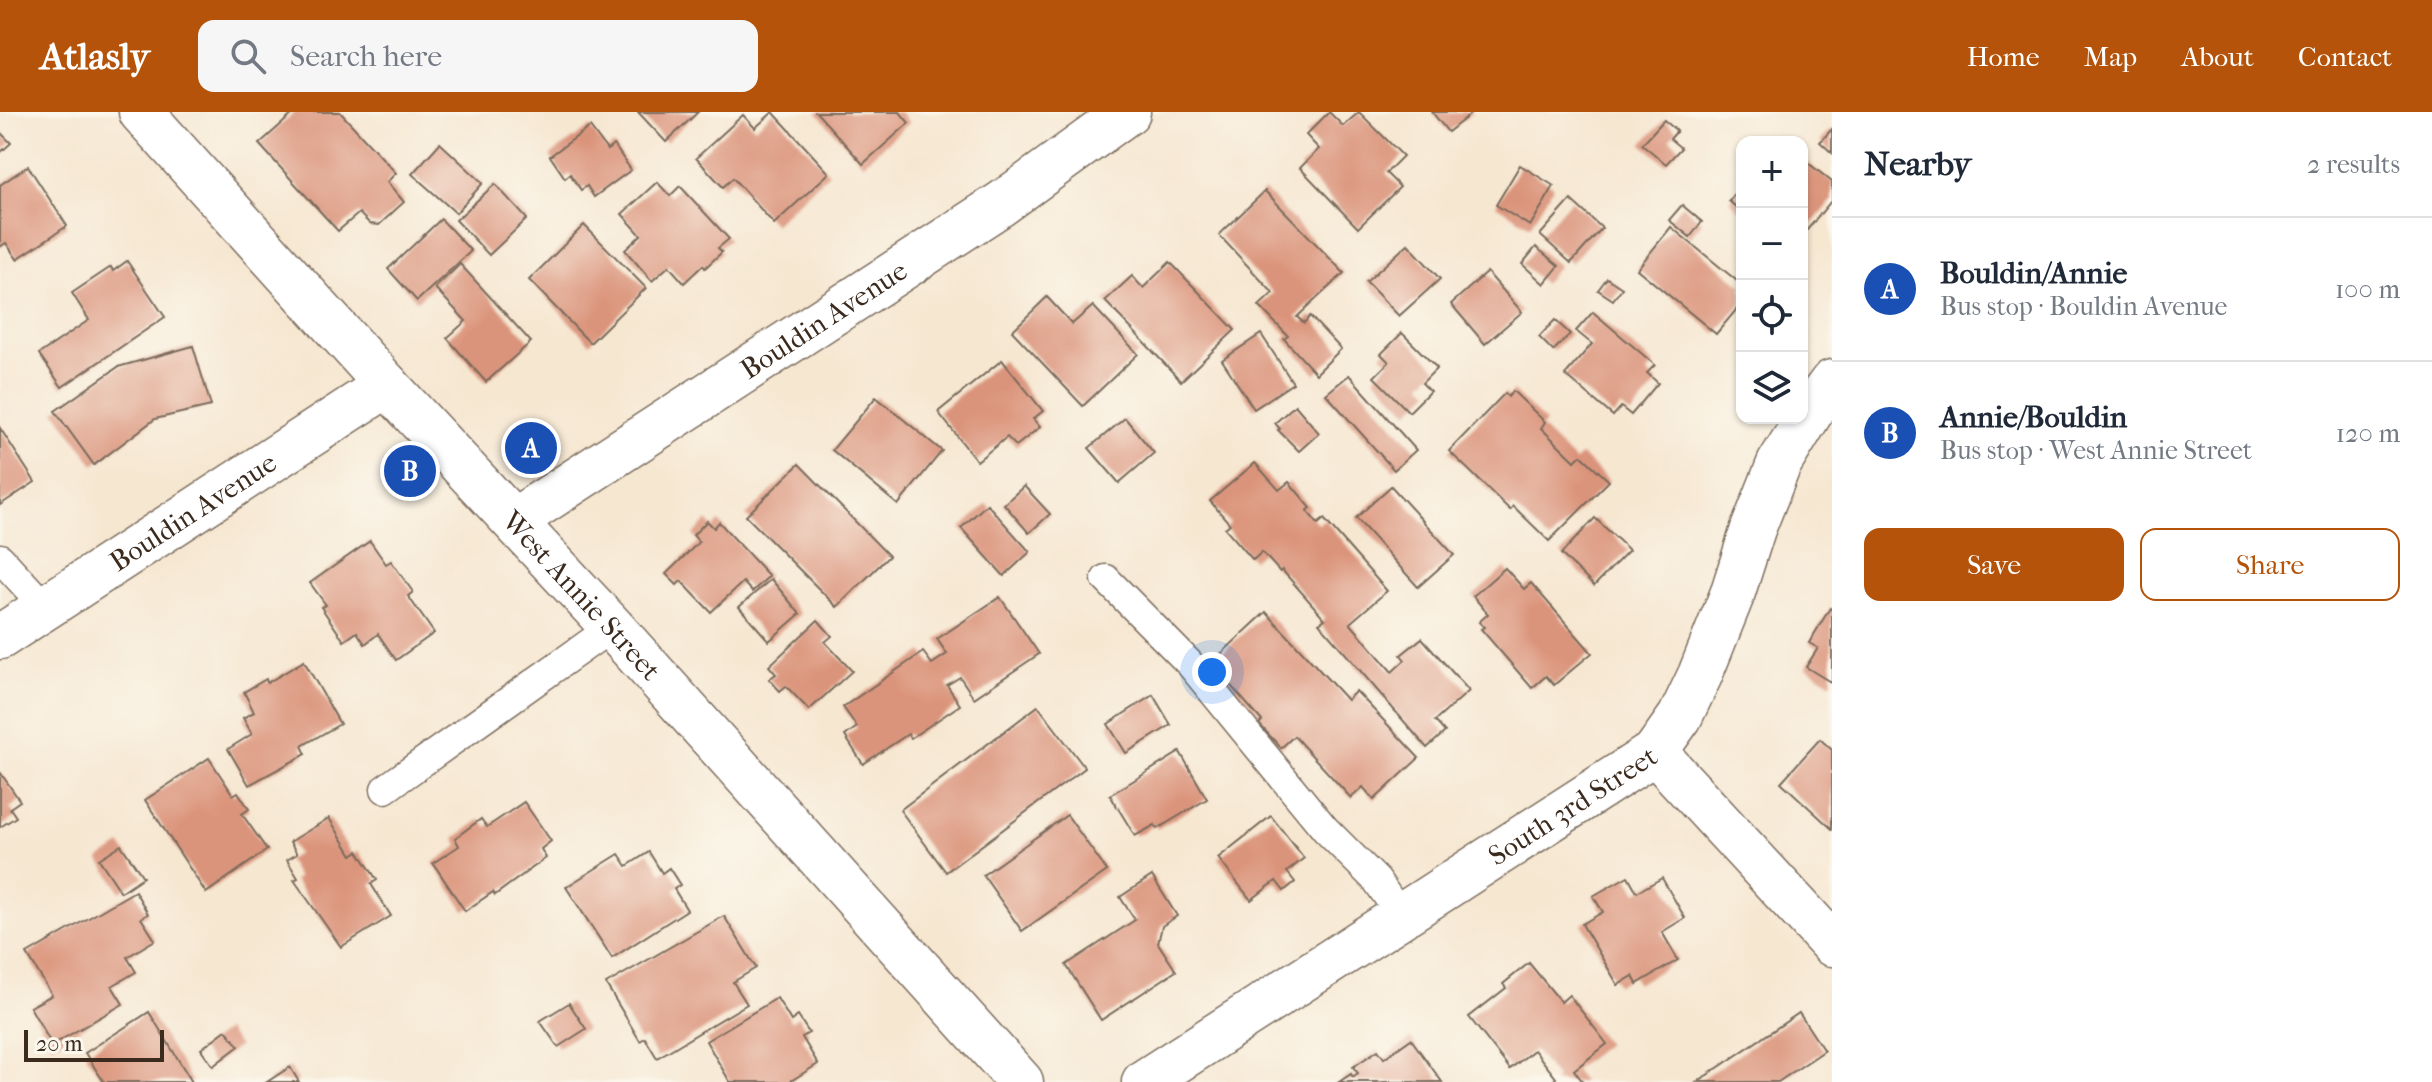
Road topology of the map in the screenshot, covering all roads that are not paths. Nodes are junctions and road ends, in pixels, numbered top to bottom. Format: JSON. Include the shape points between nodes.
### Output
{"nodes":[{"id":1,"x":141,"y":112,"type":"edge"},
{"id":2,"x":1128,"y":112,"type":"edge"},
{"id":3,"x":1832,"y":382,"type":"edge"},
{"id":4,"x":387,"y":385,"type":"junction"},
{"id":5,"x":515,"y":520,"type":"junction"},
{"id":6,"x":0,"y":558,"type":"edge"},
{"id":7,"x":1106,"y":579,"type":"dead end"},
{"id":8,"x":45,"y":607,"type":"junction"},
{"id":9,"x":612,"y":627,"type":"junction"},
{"id":10,"x":0,"y":637,"type":"edge"},
{"id":11,"x":1655,"y":752,"type":"junction"},
{"id":12,"x":385,"y":789,"type":"dead end"},
{"id":13,"x":1401,"y":916,"type":"junction"},
{"id":14,"x":1832,"y":944,"type":"edge"},
{"id":15,"x":1021,"y":1082,"type":"edge"},
{"id":16,"x":1144,"y":1082,"type":"edge"}],
"edges":[{"from":1,"to":4,"type":"street","name":"West Annie Street"},
{"from":2,"to":5,"type":"street","name":"Bouldin Avenue","via":[[1001,204]]},
{"from":3,"to":11,"type":"street","name":"South 3rd Street","via":[[1779,464],[1700,675]]},
{"from":4,"to":5,"type":"street","name":"West Annie Street"},
{"from":4,"to":8,"type":"street","name":"Bouldin Avenue"},
{"from":5,"to":9,"type":"street","name":"West Annie Street"},
{"from":6,"to":8,"type":"lane"},
{"from":7,"to":13,"type":"lane","via":[[1190,664],[1325,829],[1377,881]]},
{"from":8,"to":10,"type":"street","name":"Bouldin Avenue"},
{"from":9,"to":12,"type":"lane"},
{"from":9,"to":15,"type":"street","name":"West Annie Street"},
{"from":11,"to":13,"type":"street","name":"South 3rd Street"},
{"from":11,"to":14,"type":"street"},
{"from":13,"to":16,"type":"street","name":"South 3rd Street"}]}
